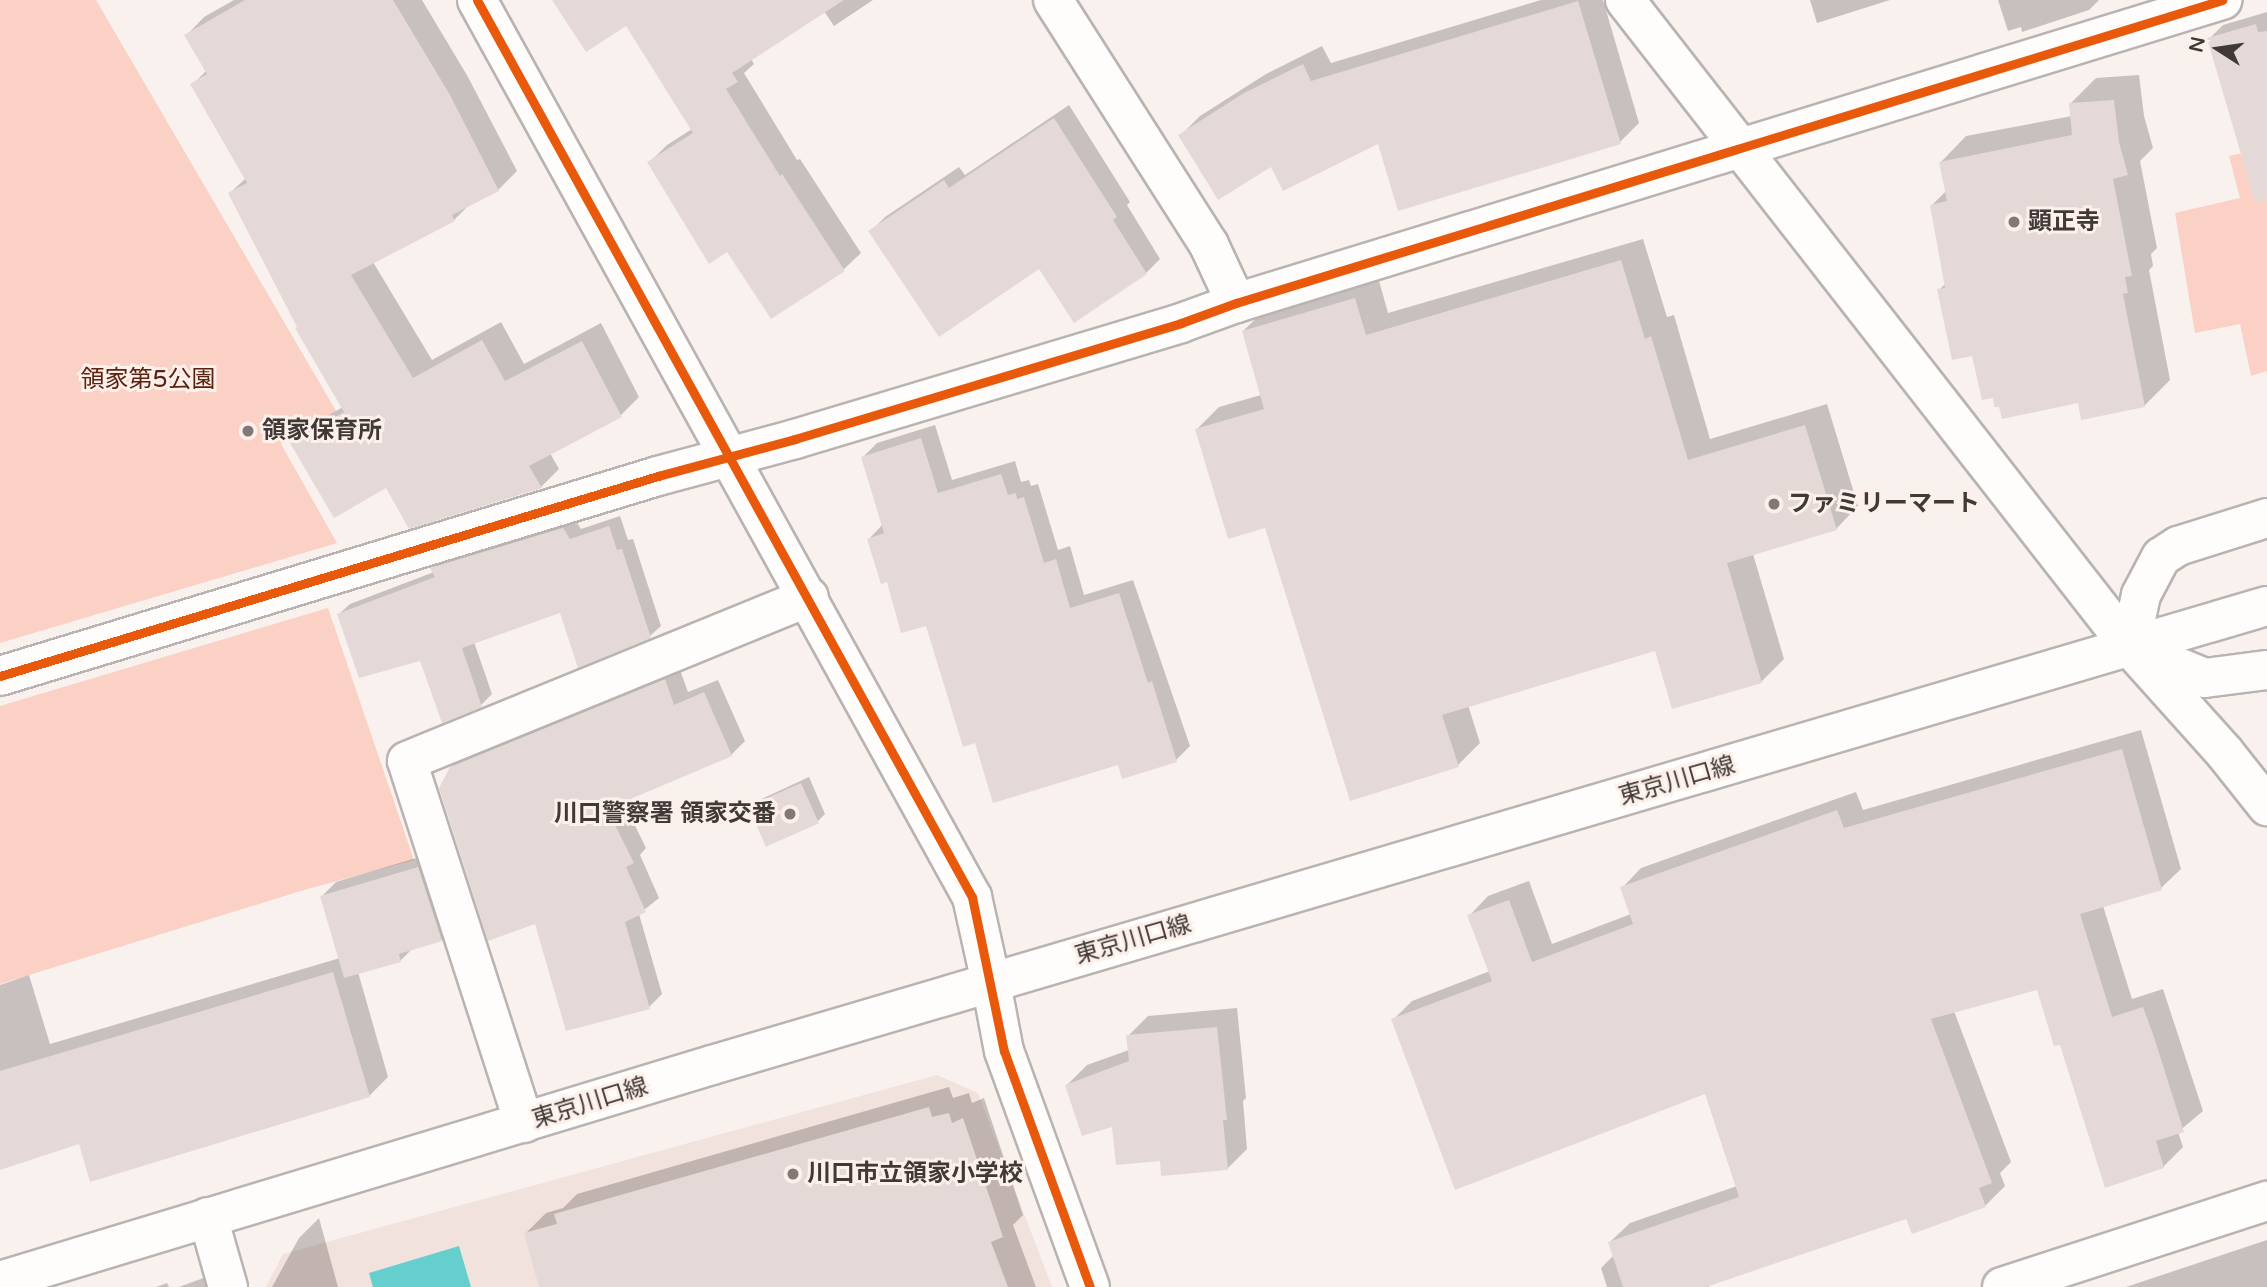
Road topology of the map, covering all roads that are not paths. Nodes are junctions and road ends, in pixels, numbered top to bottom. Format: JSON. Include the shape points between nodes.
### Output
{"nodes":[{"id":1,"x":477,"y":0,"type":"edge"},
{"id":2,"x":1053,"y":0,"type":"edge"},
{"id":3,"x":1625,"y":0,"type":"edge"},
{"id":4,"x":2222,"y":0,"type":"edge"},
{"id":5,"x":1741,"y":150,"type":"junction"},
{"id":6,"x":1236,"y":303,"type":"junction"},
{"id":7,"x":727,"y":457,"type":"junction"},
{"id":8,"x":2267,"y":518,"type":"edge"},
{"id":9,"x":808,"y":597,"type":"junction"},
{"id":10,"x":2267,"y":606,"type":"edge"},
{"id":11,"x":2130,"y":647,"type":"junction"},
{"id":12,"x":2267,"y":670,"type":"edge"},
{"id":13,"x":0,"y":677,"type":"edge"},
{"id":14,"x":2267,"y":806,"type":"edge"},
{"id":15,"x":990,"y":983,"type":"junction"},
{"id":16,"x":524,"y":1123,"type":"junction"},
{"id":17,"x":2267,"y":1201,"type":"edge"},
{"id":18,"x":208,"y":1217,"type":"junction"},
{"id":19,"x":0,"y":1281,"type":"edge"},
{"id":20,"x":228,"y":1287,"type":"edge"},
{"id":21,"x":1090,"y":1287,"type":"edge"},
{"id":22,"x":2002,"y":1287,"type":"edge"}],
"edges":[{"from":1,"to":7,"type":"street"},
{"from":2,"to":6,"type":"street","via":[[1209,245]]},
{"from":3,"to":5,"type":"street"},
{"from":4,"to":5,"type":"street"},
{"from":5,"to":6,"type":"street"},
{"from":5,"to":11,"type":"street"},
{"from":6,"to":7,"type":"street"},
{"from":7,"to":9,"type":"street"},
{"from":7,"to":13,"type":"street"},
{"from":8,"to":11,"type":"street","via":[[2178,546],[2161,557],[2141,595]]},
{"from":9,"to":15,"type":"street","via":[[972,897]]},
{"from":9,"to":16,"type":"street","via":[[407,761]]},
{"from":10,"to":11,"type":"street","name":"東京川口線"},
{"from":11,"to":12,"type":"street","via":[[2204,678]]},
{"from":11,"to":14,"type":"street"},
{"from":11,"to":15,"type":"street","name":"東京川口線"},
{"from":15,"to":16,"type":"street","name":"東京川口線"},
{"from":15,"to":21,"type":"street","via":[[1004,1051]]},
{"from":16,"to":18,"type":"street","name":"東京川口線"},
{"from":17,"to":22,"type":"street"},
{"from":18,"to":19,"type":"street","name":"東京川口線"},
{"from":18,"to":20,"type":"street"}]}
